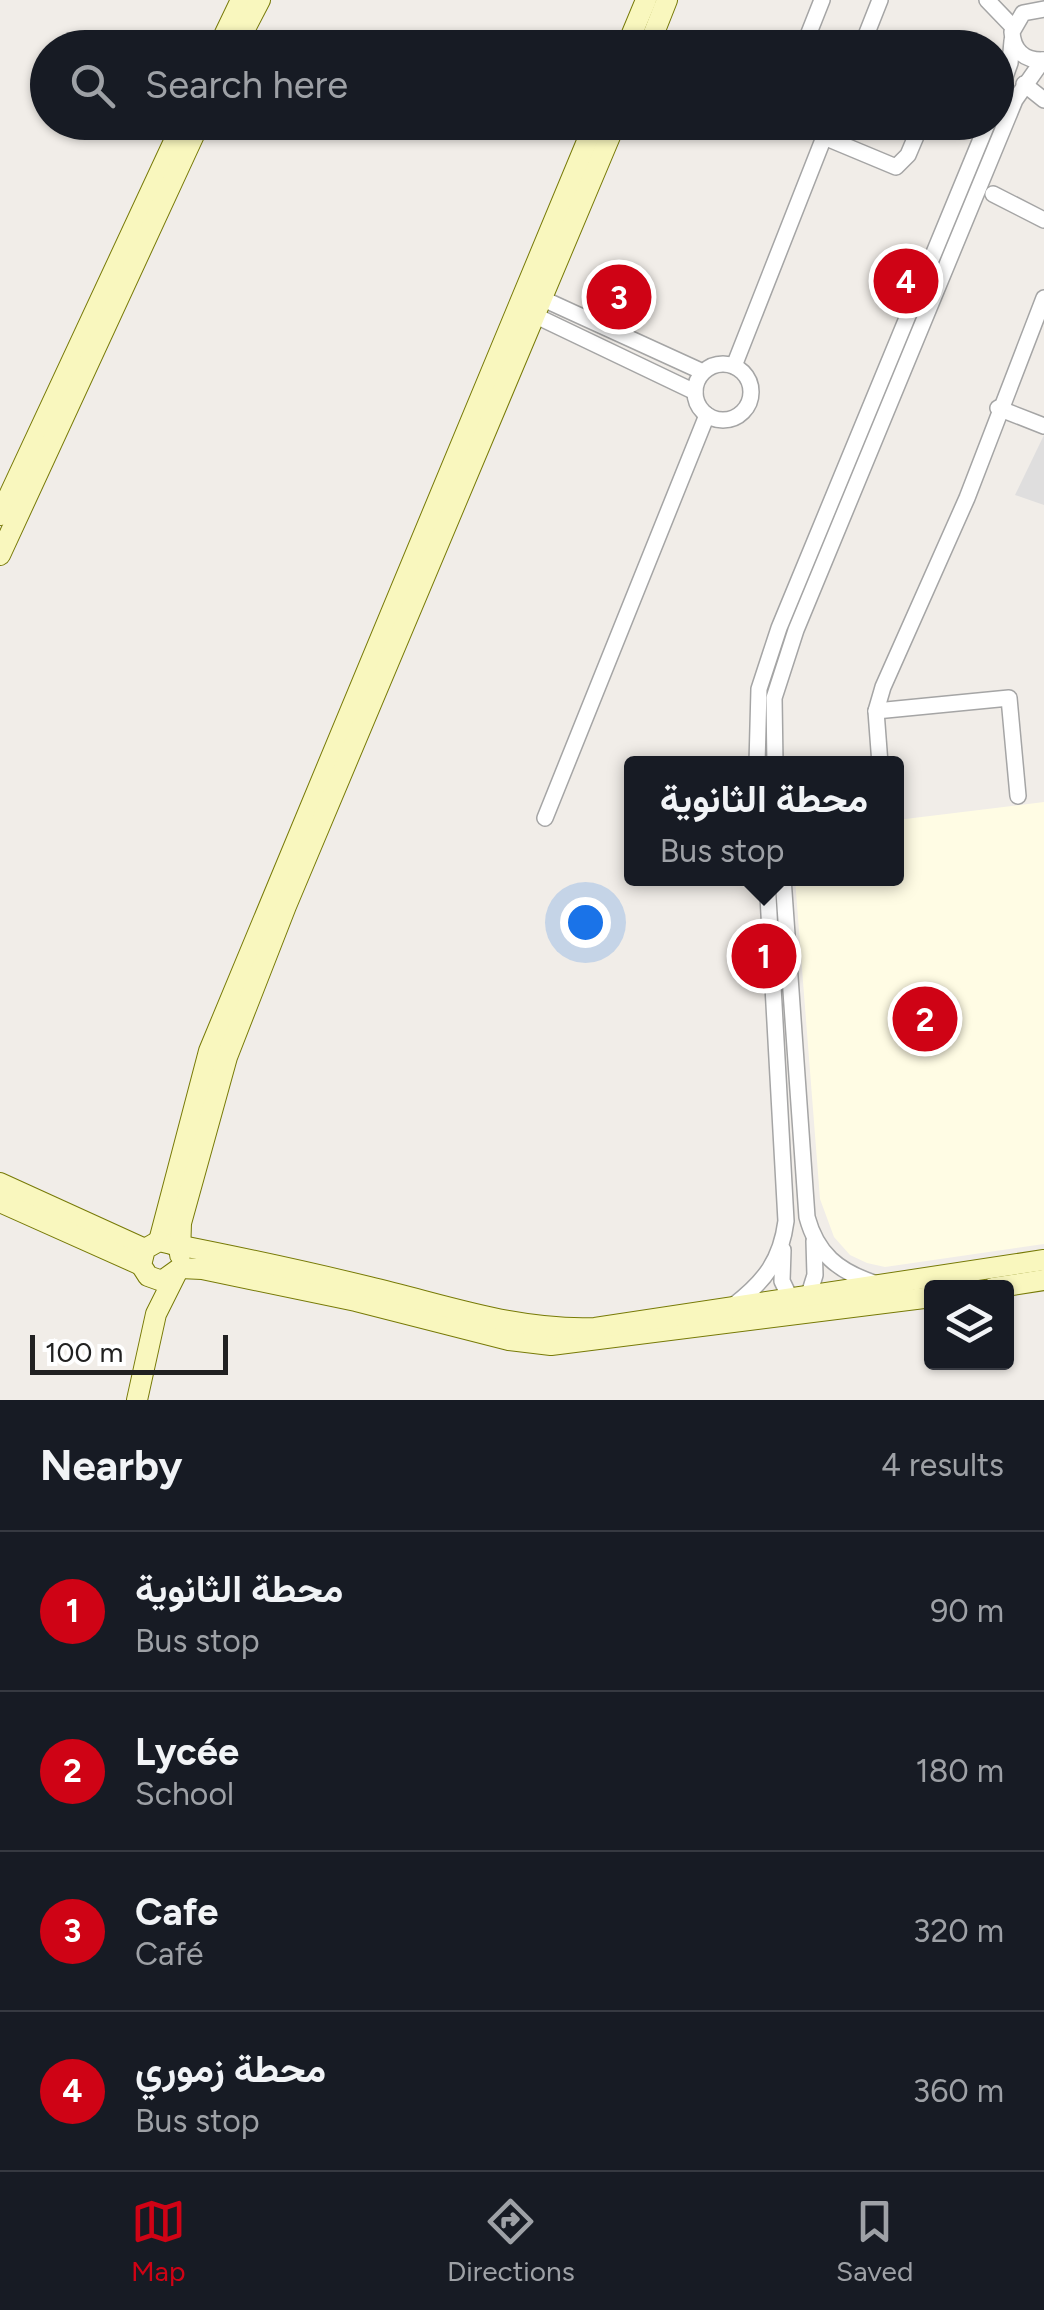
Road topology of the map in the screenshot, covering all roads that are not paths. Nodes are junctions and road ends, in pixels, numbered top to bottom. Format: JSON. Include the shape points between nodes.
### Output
{"nodes":[{"id":1,"x":241,"y":0,"type":"edge"},
{"id":2,"x":260,"y":0,"type":"edge"},
{"id":3,"x":646,"y":0,"type":"edge"},
{"id":4,"x":668,"y":0,"type":"edge"},
{"id":5,"x":822,"y":0,"type":"edge"},
{"id":6,"x":880,"y":0,"type":"edge"},
{"id":7,"x":987,"y":0,"type":"edge"},
{"id":8,"x":1037,"y":6,"type":"edge"},
{"id":9,"x":227,"y":30,"type":"edge"},
{"id":10,"x":244,"y":30,"type":"edge"},
{"id":11,"x":634,"y":30,"type":"edge"},
{"id":12,"x":656,"y":30,"type":"edge"},
{"id":13,"x":811,"y":30,"type":"edge"},
{"id":14,"x":868,"y":30,"type":"edge"},
{"id":15,"x":1009,"y":30,"type":"edge"},
{"id":16,"x":1014,"y":30,"type":"edge"},
{"id":17,"x":1014,"y":38,"type":"edge"},
{"id":18,"x":1043,"y":60,"type":"edge"},
{"id":19,"x":1024,"y":84,"type":"junction"},
{"id":20,"x":1044,"y":100,"type":"edge"},
{"id":21,"x":1014,"y":108,"type":"edge"},
{"id":22,"x":175,"y":140,"type":"edge"},
{"id":23,"x":192,"y":140,"type":"edge"},
{"id":24,"x":588,"y":140,"type":"edge"},
{"id":25,"x":608,"y":140,"type":"edge"},
{"id":26,"x":823,"y":140,"type":"edge"},
{"id":27,"x":845,"y":140,"type":"edge"},
{"id":28,"x":915,"y":140,"type":"edge"},
{"id":29,"x":981,"y":140,"type":"edge"},
{"id":30,"x":1001,"y":140,"type":"edge"},
{"id":31,"x":993,"y":194,"type":"dead end"},
{"id":32,"x":1044,"y":220,"type":"edge"},
{"id":33,"x":1044,"y":298,"type":"edge"},
{"id":34,"x":538,"y":307,"type":"junction"},
{"id":35,"x":734,"y":366,"type":"junction"},
{"id":36,"x":704,"y":372,"type":"junction"},
{"id":37,"x":695,"y":392,"type":"junction"},
{"id":38,"x":998,"y":408,"type":"junction"},
{"id":39,"x":707,"y":415,"type":"junction"},
{"id":40,"x":1044,"y":426,"type":"edge"},
{"id":41,"x":0,"y":515,"type":"edge"},
{"id":42,"x":0,"y":555,"type":"edge"},
{"id":43,"x":876,"y":711,"type":"junction"},
{"id":44,"x":757,"y":756,"type":"edge"},
{"id":45,"x":774,"y":756,"type":"edge"},
{"id":46,"x":879,"y":756,"type":"edge"},
{"id":47,"x":1018,"y":796,"type":"dead end"},
{"id":48,"x":545,"y":818,"type":"dead end"},
{"id":49,"x":766,"y":886,"type":"edge"},
{"id":50,"x":784,"y":886,"type":"edge"},
{"id":51,"x":0,"y":1183,"type":"edge"},
{"id":52,"x":0,"y":1202,"type":"edge"},
{"id":53,"x":783,"y":1240,"type":"junction"},
{"id":54,"x":814,"y":1241,"type":"junction"},
{"id":55,"x":164,"y":1257,"type":"junction"},
{"id":56,"x":1044,"y":1260,"type":"edge"},
{"id":57,"x":1044,"y":1280,"type":"edge"},
{"id":58,"x":874,"y":1284,"type":"junction"},
{"id":59,"x":1014,"y":1285,"type":"edge"},
{"id":60,"x":812,"y":1292,"type":"junction"},
{"id":61,"x":788,"y":1296,"type":"junction"},
{"id":62,"x":924,"y":1298,"type":"edge"},
{"id":63,"x":734,"y":1305,"type":"junction"},
{"id":64,"x":156,"y":1314,"type":"junction"},
{"id":65,"x":800,"y":1316,"type":"junction"},
{"id":66,"x":137,"y":1400,"type":"edge"}],
"edges":[{"from":1,"to":9,"type":"street"},
{"from":2,"to":10,"type":"street"},
{"from":3,"to":11,"type":"street"},
{"from":4,"to":12,"type":"street"},
{"from":5,"to":13,"type":"street"},
{"from":6,"to":14,"type":"street"},
{"from":7,"to":15,"type":"street"},
{"from":8,"to":16,"type":"street","via":[[1023,13]]},
{"from":17,"to":18,"type":"street","via":[[1025,57]]},
{"from":18,"to":19,"type":"street"},
{"from":19,"to":20,"type":"street"},
{"from":19,"to":21,"type":"street"},
{"from":22,"to":41,"type":"street"},
{"from":23,"to":42,"type":"street"},
{"from":24,"to":55,"type":"street","via":[[209,1051]]},
{"from":25,"to":34,"type":"street"},
{"from":26,"to":35,"type":"street"},
{"from":27,"to":28,"type":"street","via":[[896,168]]},
{"from":29,"to":44,"type":"street","via":[[778,628],[759,690]]},
{"from":30,"to":45,"type":"street","via":[[780,673]]},
{"from":31,"to":32,"type":"street"},
{"from":33,"to":38,"type":"street"},
{"from":34,"to":36,"type":"street"},
{"from":34,"to":37,"type":"street"},
{"from":34,"to":55,"type":"street","via":[[227,1057]]},
{"from":35,"to":36,"type":"street","via":[[718,364]]},
{"from":35,"to":39,"type":"street","via":[[748,379],[748,406],[734,418]]},
{"from":36,"to":37,"type":"street"},
{"from":37,"to":39,"type":"street"},
{"from":38,"to":40,"type":"street"},
{"from":38,"to":43,"type":"street"},
{"from":39,"to":48,"type":"street"},
{"from":43,"to":46,"type":"street"},
{"from":43,"to":47,"type":"street","via":[[1009,698]]},
{"from":49,"to":53,"type":"street"},
{"from":50,"to":54,"type":"street"},
{"from":51,"to":55,"type":"street"},
{"from":52,"to":55,"type":"street"},
{"from":53,"to":61,"type":"street"},
{"from":53,"to":63,"type":"street","via":[[767,1276]]},
{"from":54,"to":58,"type":"street","via":[[840,1270]]},
{"from":54,"to":60,"type":"street"},
{"from":55,"to":63,"type":"street","via":[[535,1328],[595,1328]]},
{"from":55,"to":64,"type":"street"},
{"from":55,"to":64,"type":"street"},
{"from":55,"to":65,"type":"street","via":[[551,1345]]},
{"from":56,"to":58,"type":"street"},
{"from":57,"to":59,"type":"street"},
{"from":58,"to":60,"type":"street"},
{"from":60,"to":61,"type":"street"},
{"from":60,"to":65,"type":"street"},
{"from":61,"to":63,"type":"street"},
{"from":61,"to":65,"type":"street"},
{"from":62,"to":65,"type":"street"},
{"from":64,"to":66,"type":"street"}]}
